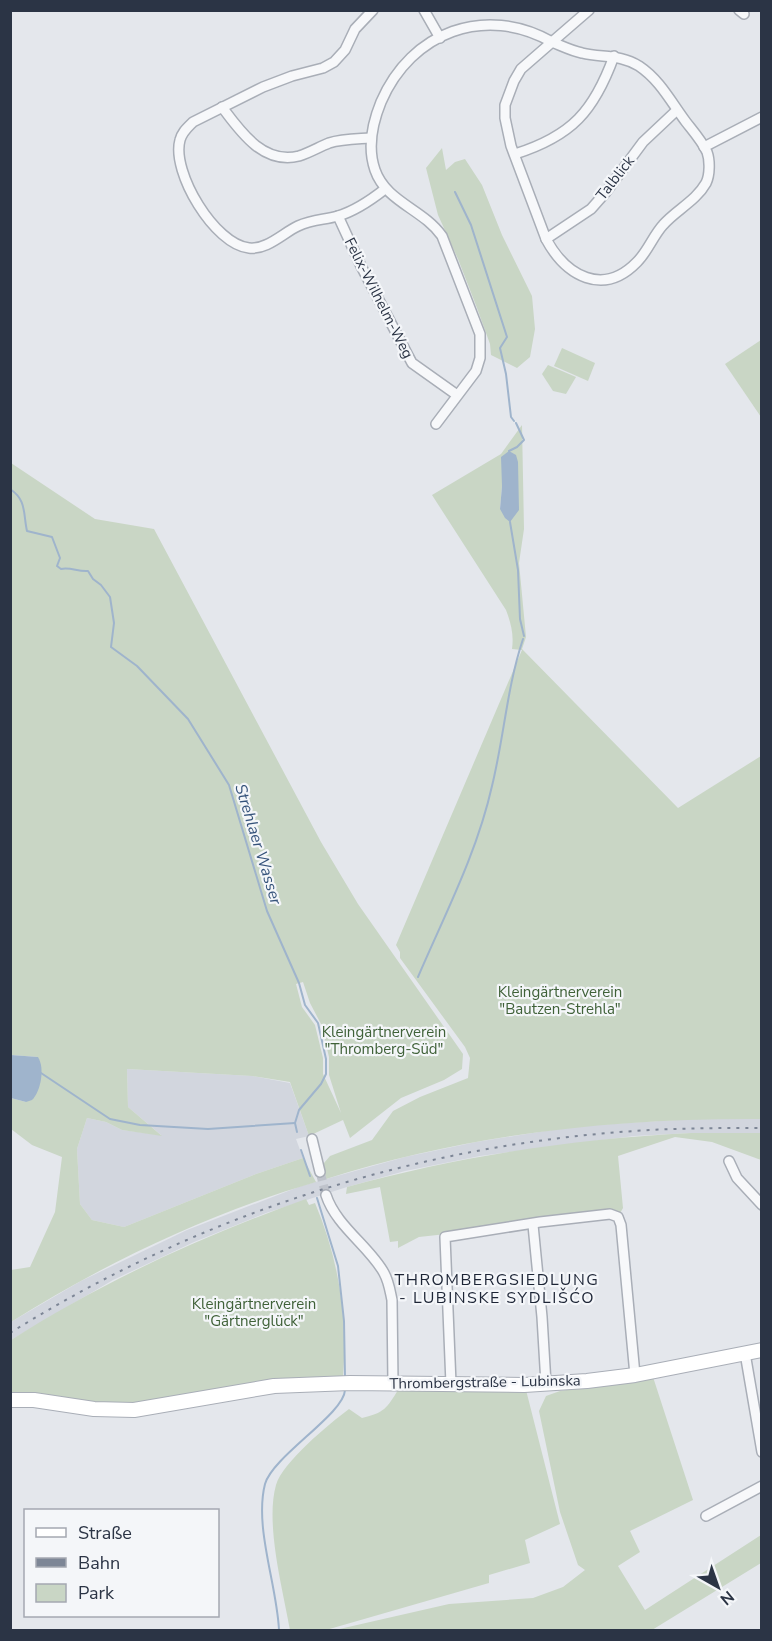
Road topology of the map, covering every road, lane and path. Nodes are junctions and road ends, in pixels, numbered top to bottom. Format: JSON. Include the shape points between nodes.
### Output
{"nodes":[{"id":1,"x":374,"y":10,"type":"edge"},
{"id":2,"x":424,"y":10,"type":"edge"},
{"id":3,"x":589,"y":10,"type":"edge"},
{"id":4,"x":440,"y":38,"type":"junction"},
{"id":5,"x":552,"y":42,"type":"junction"},
{"id":6,"x":614,"y":56,"type":"junction"},
{"id":7,"x":222,"y":107,"type":"junction"},
{"id":8,"x":678,"y":110,"type":"junction"},
{"id":9,"x":762,"y":117,"type":"edge"},
{"id":10,"x":370,"y":138,"type":"junction"},
{"id":11,"x":704,"y":147,"type":"junction"},
{"id":12,"x":515,"y":154,"type":"junction"},
{"id":13,"x":385,"y":189,"type":"junction"},
{"id":14,"x":338,"y":216,"type":"junction"},
{"id":15,"x":546,"y":239,"type":"junction"},
{"id":16,"x":457,"y":395,"type":"junction"},
{"id":17,"x":436,"y":423,"type":"dead end"},
{"id":18,"x":312,"y":1139,"type":"dead end"},
{"id":19,"x":729,"y":1161,"type":"dead end"},
{"id":20,"x":320,"y":1172,"type":"tunnel mouth"},
{"id":21,"x":326,"y":1195,"type":"tunnel mouth"},
{"id":22,"x":762,"y":1205,"type":"edge"},
{"id":23,"x":533,"y":1225,"type":"junction"},
{"id":24,"x":762,"y":1350,"type":"edge"},
{"id":25,"x":744,"y":1353,"type":"junction"},
{"id":26,"x":635,"y":1375,"type":"junction"},
{"id":27,"x":393,"y":1383,"type":"junction"},
{"id":28,"x":450,"y":1384,"type":"junction"},
{"id":29,"x":546,"y":1384,"type":"junction"},
{"id":30,"x":10,"y":1400,"type":"edge"},
{"id":31,"x":762,"y":1452,"type":"edge"},
{"id":32,"x":762,"y":1486,"type":"edge"},
{"id":33,"x":706,"y":1516,"type":"dead end"}],
"edges":[{"from":1,"to":7,"type":"street","via":[[355,29],[334,62],[263,87]]},
{"from":2,"to":4,"type":"street"},
{"from":3,"to":5,"type":"street"},
{"from":4,"to":5,"type":"street","via":[[470,26],[506,25],[537,33]]},
{"from":4,"to":10,"type":"street","via":[[398,72],[382,101]]},
{"from":5,"to":6,"type":"street","via":[[583,54]]},
{"from":5,"to":12,"type":"street","via":[[521,69],[508,94],[505,118]]},
{"from":6,"to":8,"type":"street","via":[[650,74]]},
{"from":6,"to":12,"type":"street","via":[[605,82],[577,121],[553,139]]},
{"from":7,"to":10,"type":"street","via":[[254,145],[275,156],[298,156],[330,143]]},
{"from":7,"to":14,"type":"street","via":[[184,131],[179,141],[179,159],[192,195],[229,240],[252,248],[318,219]]},
{"from":8,"to":11,"type":"street"},
{"from":8,"to":15,"type":"street","name":"Talblick","via":[[644,142],[591,208]]},
{"from":9,"to":11,"type":"street"},
{"from":10,"to":13,"type":"street","via":[[375,170]]},
{"from":11,"to":15,"type":"street","via":[[709,164],[706,182],[665,223],[637,262],[616,277],[602,282],[574,272],[563,264]]},
{"from":12,"to":15,"type":"street"},
{"from":13,"to":14,"type":"street"},
{"from":13,"to":16,"type":"street","via":[[436,226],[477,325],[480,358],[476,371]]},
{"from":14,"to":16,"type":"street","name":"Felix-Wilhelm-Weg","via":[[412,363]]},
{"from":16,"to":17,"type":"street"},
{"from":18,"to":20,"type":"street"},
{"from":19,"to":22,"type":"street","via":[[737,1178]]},
{"from":21,"to":27,"type":"street","via":[[343,1224],[384,1273],[392,1300]]},
{"from":23,"to":26,"type":"street","via":[[618,1217]]},
{"from":23,"to":28,"type":"street","via":[[446,1237]]},
{"from":23,"to":29,"type":"street"},
{"from":24,"to":25,"type":"street","name":"Thrombergstraße - Lubinska"},
{"from":25,"to":26,"type":"street","name":"Thrombergstraße - Lubinska"},
{"from":25,"to":31,"type":"street"},
{"from":26,"to":29,"type":"street","name":"Thrombergstraße - Lubinska"},
{"from":27,"to":28,"type":"street","name":"Thrombergstraße - Lubinska"},
{"from":27,"to":30,"type":"street","name":"Thrombergstraße - Lubinska","via":[[274,1386],[134,1410]]},
{"from":28,"to":29,"type":"street","name":"Thrombergstraße - Lubinska"},
{"from":32,"to":33,"type":"street"}]}
